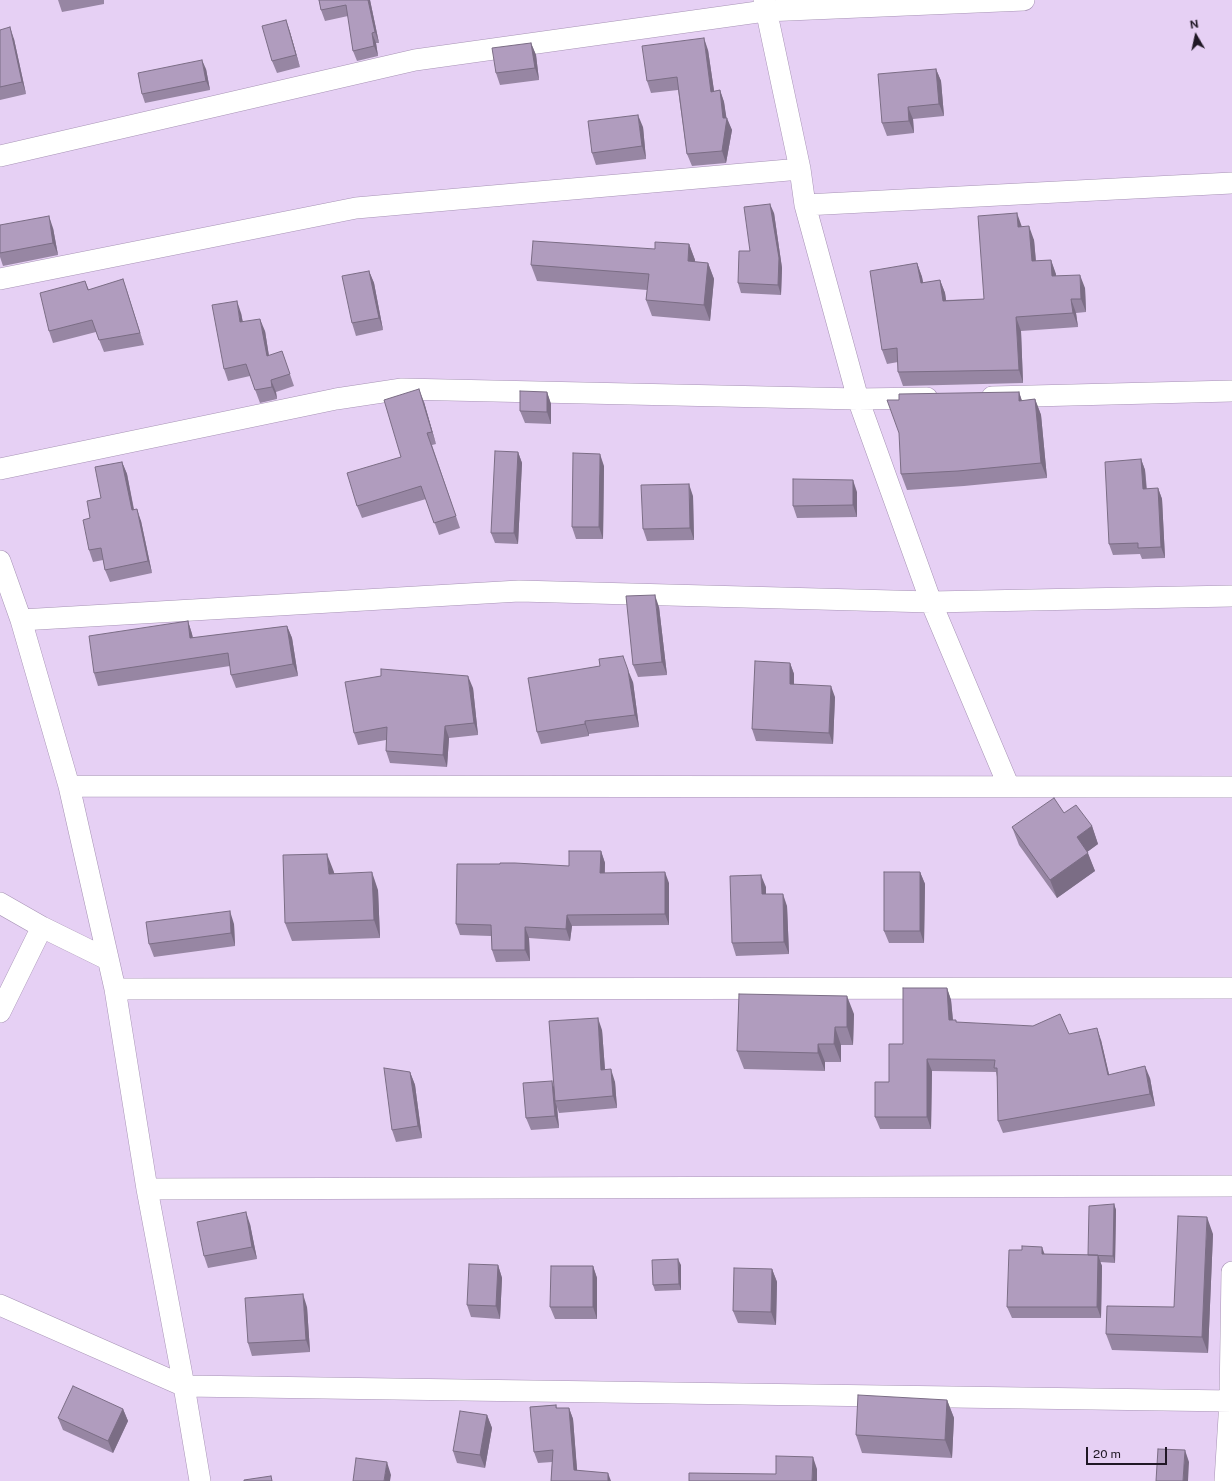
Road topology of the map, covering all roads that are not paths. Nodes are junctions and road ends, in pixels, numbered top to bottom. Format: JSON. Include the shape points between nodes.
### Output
{"nodes":[{"id":1,"x":1024,"y":0,"type":"edge"},
{"id":2,"x":764,"y":6,"type":"edge"},
{"id":3,"x":0,"y":156,"type":"edge"},
{"id":4,"x":800,"y":170,"type":"junction"},
{"id":5,"x":1232,"y":182,"type":"edge"},
{"id":6,"x":805,"y":205,"type":"junction"},
{"id":7,"x":0,"y":279,"type":"edge"},
{"id":8,"x":1232,"y":391,"type":"edge"},
{"id":9,"x":970,"y":397,"type":"edge"},
{"id":10,"x":946,"y":398,"type":"edge"},
{"id":11,"x":858,"y":400,"type":"junction"},
{"id":12,"x":0,"y":469,"type":"edge"},
{"id":13,"x":0,"y":562,"type":"edge"},
{"id":14,"x":1232,"y":596,"type":"edge"},
{"id":15,"x":931,"y":602,"type":"junction"},
{"id":16,"x":21,"y":620,"type":"junction"},
{"id":17,"x":69,"y":786,"type":"junction"},
{"id":18,"x":1009,"y":787,"type":"junction"},
{"id":19,"x":1232,"y":787,"type":"edge"},
{"id":20,"x":0,"y":904,"type":"edge"},
{"id":21,"x":42,"y":927,"type":"junction"},
{"id":22,"x":108,"y":959,"type":"junction"},
{"id":23,"x":1232,"y":988,"type":"edge"},
{"id":24,"x":115,"y":989,"type":"junction"},
{"id":25,"x":0,"y":1012,"type":"edge"},
{"id":26,"x":1232,"y":1186,"type":"edge"},
{"id":27,"x":147,"y":1189,"type":"junction"},
{"id":28,"x":1232,"y":1272,"type":"edge"},
{"id":29,"x":0,"y":1305,"type":"edge"},
{"id":30,"x":184,"y":1386,"type":"junction"},
{"id":31,"x":1231,"y":1401,"type":"edge"},
{"id":32,"x":200,"y":1481,"type":"edge"},
{"id":33,"x":1225,"y":1481,"type":"edge"}],
"edges":[{"from":1,"to":2,"type":"street"},
{"from":2,"to":3,"type":"street","via":[[415,60]]},
{"from":2,"to":4,"type":"street"},
{"from":4,"to":6,"type":"street"},
{"from":4,"to":7,"type":"street","via":[[356,208]]},
{"from":5,"to":6,"type":"street"},
{"from":6,"to":11,"type":"street"},
{"from":8,"to":9,"type":"street"},
{"from":10,"to":11,"type":"street"},
{"from":11,"to":12,"type":"street","via":[[402,389],[336,399]]},
{"from":11,"to":15,"type":"street"},
{"from":13,"to":16,"type":"street"},
{"from":14,"to":15,"type":"street"},
{"from":15,"to":16,"type":"street","via":[[519,591]]},
{"from":15,"to":18,"type":"street"},
{"from":16,"to":17,"type":"street"},
{"from":17,"to":18,"type":"street"},
{"from":17,"to":22,"type":"street"},
{"from":18,"to":19,"type":"street"},
{"from":20,"to":21,"type":"street"},
{"from":21,"to":22,"type":"street"},
{"from":21,"to":25,"type":"street"},
{"from":22,"to":24,"type":"street"},
{"from":23,"to":24,"type":"street"},
{"from":24,"to":27,"type":"street"},
{"from":26,"to":27,"type":"street"},
{"from":27,"to":30,"type":"street"},
{"from":28,"to":31,"type":"street"},
{"from":29,"to":30,"type":"street"},
{"from":30,"to":31,"type":"street"},
{"from":30,"to":32,"type":"street"},
{"from":31,"to":33,"type":"street"}]}
